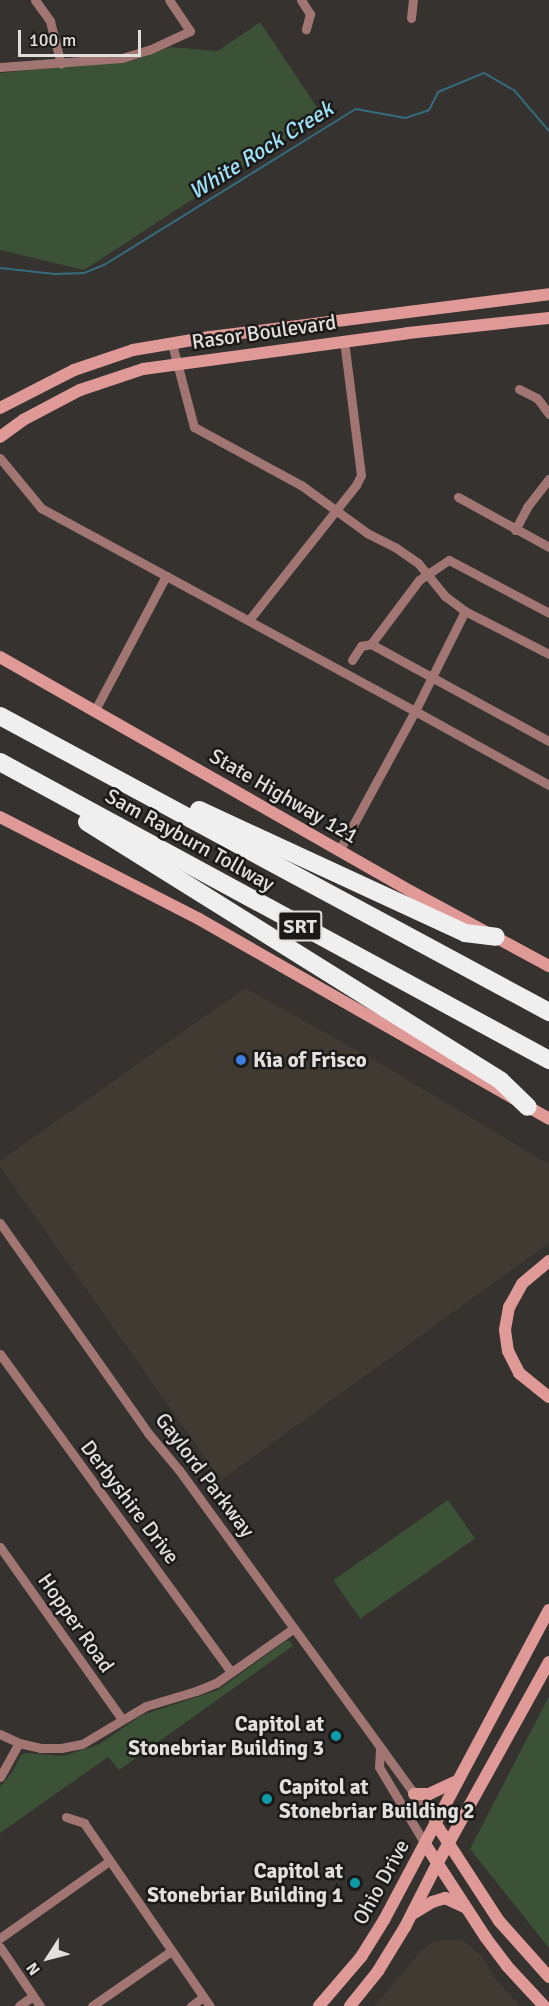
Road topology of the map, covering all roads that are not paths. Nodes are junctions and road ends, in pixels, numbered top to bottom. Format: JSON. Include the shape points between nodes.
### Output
{"nodes":[{"id":1,"x":35,"y":0,"type":"edge"},
{"id":2,"x":169,"y":0,"type":"edge"},
{"id":3,"x":301,"y":0,"type":"edge"},
{"id":4,"x":413,"y":0,"type":"edge"},
{"id":5,"x":411,"y":18,"type":"dead end"},
{"id":6,"x":306,"y":29,"type":"dead end"},
{"id":7,"x":61,"y":64,"type":"junction"},
{"id":8,"x":0,"y":67,"type":"edge"},
{"id":9,"x":549,"y":294,"type":"edge"},
{"id":10,"x":549,"y":318,"type":"edge"},
{"id":11,"x":344,"y":341,"type":"junction"},
{"id":12,"x":172,"y":344,"type":"junction"},
{"id":13,"x":176,"y":364,"type":"junction"},
{"id":14,"x":519,"y":389,"type":"dead end"},
{"id":15,"x":0,"y":408,"type":"edge"},
{"id":16,"x":549,"y":414,"type":"edge"},
{"id":17,"x":0,"y":437,"type":"edge"},
{"id":18,"x":0,"y":458,"type":"edge"},
{"id":19,"x":549,"y":480,"type":"edge"},
{"id":20,"x":458,"y":497,"type":"dead end"},
{"id":21,"x":335,"y":510,"type":"junction"},
{"id":22,"x":516,"y":530,"type":"junction"},
{"id":23,"x":549,"y":547,"type":"edge"},
{"id":24,"x":428,"y":575,"type":"junction"},
{"id":25,"x":166,"y":576,"type":"junction"},
{"id":26,"x":465,"y":611,"type":"junction"},
{"id":27,"x":549,"y":613,"type":"edge"},
{"id":28,"x":249,"y":620,"type":"junction"},
{"id":29,"x":371,"y":644,"type":"junction"},
{"id":30,"x":549,"y":654,"type":"edge"},
{"id":31,"x":0,"y":657,"type":"edge"},
{"id":32,"x":352,"y":660,"type":"dead end"},
{"id":33,"x":432,"y":678,"type":"junction"},
{"id":34,"x":95,"y":710,"type":"junction"},
{"id":35,"x":415,"y":711,"type":"junction"},
{"id":36,"x":0,"y":716,"type":"edge"},
{"id":37,"x":549,"y":741,"type":"edge"},
{"id":38,"x":0,"y":762,"type":"edge"},
{"id":39,"x":102,"y":771,"type":"junction"},
{"id":40,"x":549,"y":785,"type":"edge"},
{"id":41,"x":53,"y":790,"type":"junction"},
{"id":42,"x":0,"y":817,"type":"edge"},
{"id":43,"x":339,"y":851,"type":"junction"},
{"id":44,"x":496,"y":937,"type":"junction"},
{"id":45,"x":549,"y":966,"type":"edge"},
{"id":46,"x":549,"y":1012,"type":"edge"},
{"id":47,"x":549,"y":1060,"type":"edge"},
{"id":48,"x":528,"y":1107,"type":"junction"},
{"id":49,"x":549,"y":1119,"type":"edge"},
{"id":50,"x":0,"y":1223,"type":"edge"},
{"id":51,"x":549,"y":1261,"type":"edge"},
{"id":52,"x":1,"y":1357,"type":"edge"},
{"id":53,"x":549,"y":1397,"type":"edge"},
{"id":54,"x":1,"y":1550,"type":"edge"},
{"id":55,"x":549,"y":1610,"type":"edge"},
{"id":56,"x":294,"y":1628,"type":"junction"},
{"id":57,"x":549,"y":1662,"type":"edge"},
{"id":58,"x":231,"y":1672,"type":"junction"},
{"id":59,"x":122,"y":1719,"type":"junction"},
{"id":60,"x":0,"y":1734,"type":"edge"},
{"id":61,"x":19,"y":1743,"type":"junction"},
{"id":62,"x":380,"y":1749,"type":"junction"},
{"id":63,"x":0,"y":1777,"type":"edge"},
{"id":64,"x":458,"y":1780,"type":"junction"},
{"id":65,"x":414,"y":1794,"type":"junction"},
{"id":66,"x":66,"y":1817,"type":"dead end"},
{"id":67,"x":436,"y":1824,"type":"junction"},
{"id":68,"x":425,"y":1844,"type":"junction"},
{"id":69,"x":449,"y":1844,"type":"junction"},
{"id":70,"x":109,"y":1861,"type":"junction"},
{"id":71,"x":437,"y":1864,"type":"junction"},
{"id":72,"x":468,"y":1910,"type":"junction"},
{"id":73,"x":414,"y":1913,"type":"junction"},
{"id":74,"x":0,"y":1938,"type":"edge"},
{"id":75,"x":0,"y":1947,"type":"edge"},
{"id":76,"x":171,"y":1951,"type":"junction"},
{"id":77,"x":549,"y":1977,"type":"edge"},
{"id":78,"x":33,"y":1996,"type":"junction"},
{"id":79,"x":203,"y":1997,"type":"junction"},
{"id":80,"x":20,"y":2006,"type":"edge"},
{"id":81,"x":40,"y":2006,"type":"edge"},
{"id":82,"x":92,"y":2006,"type":"edge"},
{"id":83,"x":191,"y":2006,"type":"edge"},
{"id":84,"x":210,"y":2006,"type":"edge"},
{"id":85,"x":319,"y":2006,"type":"edge"},
{"id":86,"x":350,"y":2006,"type":"edge"},
{"id":87,"x":544,"y":2006,"type":"edge"}],
"edges":[{"from":1,"to":7,"type":"street","via":[[50,21]]},
{"from":2,"to":7,"type":"street","via":[[190,31],[150,50]]},
{"from":3,"to":6,"type":"street","via":[[310,14]]},
{"from":4,"to":5,"type":"street"},
{"from":7,"to":8,"type":"street"},
{"from":9,"to":12,"type":"main road","name":"Rasor Boulevard"},
{"from":10,"to":11,"type":"main road","name":"Rasor Boulevard"},
{"from":11,"to":13,"type":"main road","name":"Rasor Boulevard"},
{"from":11,"to":21,"type":"street","via":[[361,475]]},
{"from":12,"to":13,"type":"street"},
{"from":12,"to":15,"type":"main road","name":"Rasor Boulevard","via":[[133,350],[74,370]]},
{"from":13,"to":17,"type":"main road","name":"Rasor Boulevard","via":[[144,369],[80,390],[23,420]]},
{"from":13,"to":21,"type":"street","via":[[194,427],[301,485]]},
{"from":14,"to":16,"type":"street","via":[[537,398]]},
{"from":18,"to":25,"type":"street","via":[[41,508]]},
{"from":19,"to":22,"type":"street","via":[[527,507]]},
{"from":20,"to":22,"type":"street"},
{"from":21,"to":24,"type":"street","via":[[394,547]]},
{"from":21,"to":28,"type":"street"},
{"from":22,"to":23,"type":"street"},
{"from":24,"to":26,"type":"street","via":[[445,596]]},
{"from":24,"to":27,"type":"street","via":[[449,560]]},
{"from":24,"to":29,"type":"street","via":[[419,580]]},
{"from":25,"to":28,"type":"street"},
{"from":25,"to":34,"type":"street"},
{"from":26,"to":30,"type":"street"},
{"from":26,"to":33,"type":"street"},
{"from":28,"to":35,"type":"street"},
{"from":29,"to":32,"type":"street","via":[[361,646]]},
{"from":29,"to":33,"type":"street"},
{"from":31,"to":34,"type":"main road","name":"State Highway 121"},
{"from":33,"to":35,"type":"street"},
{"from":33,"to":37,"type":"street"},
{"from":34,"to":43,"type":"main road","name":"State Highway 121"},
{"from":35,"to":40,"type":"street"},
{"from":35,"to":43,"type":"street"},
{"from":36,"to":39,"type":"highway","name":"Sam Rayburn Tollway","number":"SRT"},
{"from":38,"to":41,"type":"highway","name":"Sam Rayburn Tollway","number":"SRT"},
{"from":39,"to":44,"type":"highway","via":[[169,795],[465,933]]},
{"from":39,"to":46,"type":"highway","name":"Sam Rayburn Tollway","number":"SRT"},
{"from":41,"to":47,"type":"highway","name":"Sam Rayburn Tollway","number":"SRT"},
{"from":41,"to":48,"type":"highway","via":[[77,816],[501,1081]]},
{"from":42,"to":48,"type":"main road","via":[[199,919]]},
{"from":43,"to":44,"type":"main road","name":"State Highway 121"},
{"from":44,"to":45,"type":"main road","name":"State Highway 121"},
{"from":48,"to":49,"type":"main road"},
{"from":50,"to":56,"type":"street","name":"Gaylord Parkway","via":[[148,1434]]},
{"from":51,"to":53,"type":"main road","via":[[522,1284],[509,1306],[505,1330],[508,1350],[519,1373]]},
{"from":52,"to":58,"type":"street","name":"Derbyshire Drive"},
{"from":54,"to":59,"type":"street","name":"Hopper Road"},
{"from":55,"to":64,"type":"main road","name":"Ohio Drive"},
{"from":56,"to":58,"type":"street"},
{"from":56,"to":62,"type":"street","name":"Gaylord Parkway"},
{"from":57,"to":69,"type":"main road","name":"Ohio Drive"},
{"from":58,"to":59,"type":"street","via":[[201,1690],[146,1706]]},
{"from":59,"to":61,"type":"street","via":[[96,1737],[71,1747],[48,1749]]},
{"from":60,"to":61,"type":"street"},
{"from":61,"to":63,"type":"street"},
{"from":62,"to":65,"type":"street","name":"Gaylord Parkway"},
{"from":62,"to":68,"type":"street","name":"Gaylord Parkway","via":[[380,1767]]},
{"from":64,"to":65,"type":"main road","via":[[429,1794]]},
{"from":64,"to":67,"type":"main road","name":"Ohio Drive"},
{"from":65,"to":67,"type":"street","name":"Gaylord Parkway"},
{"from":66,"to":70,"type":"street","via":[[84,1823]]},
{"from":67,"to":68,"type":"main road","name":"Ohio Drive"},
{"from":67,"to":69,"type":"main road","name":"Gaylord Parkway"},
{"from":68,"to":71,"type":"main road","name":"Gaylord Parkway"},
{"from":68,"to":85,"type":"main road","name":"Ohio Drive","via":[[361,1957]]},
{"from":69,"to":71,"type":"main road","name":"Ohio Drive"},
{"from":69,"to":77,"type":"main road","name":"Gaylord Parkway","via":[[499,1921]]},
{"from":70,"to":74,"type":"street"},
{"from":70,"to":76,"type":"street"},
{"from":71,"to":72,"type":"main road","name":"Gaylord Parkway"},
{"from":71,"to":73,"type":"main road","name":"Ohio Drive"},
{"from":72,"to":73,"type":"main road","via":[[445,1898]]},
{"from":72,"to":87,"type":"main road","name":"Gaylord Parkway","via":[[507,1966]]},
{"from":73,"to":86,"type":"main road","name":"Ohio Drive","via":[[378,1971]]},
{"from":75,"to":78,"type":"street"},
{"from":76,"to":79,"type":"street"},
{"from":76,"to":82,"type":"street"},
{"from":78,"to":80,"type":"street"},
{"from":78,"to":81,"type":"street"},
{"from":79,"to":83,"type":"street"},
{"from":79,"to":84,"type":"street"}]}
